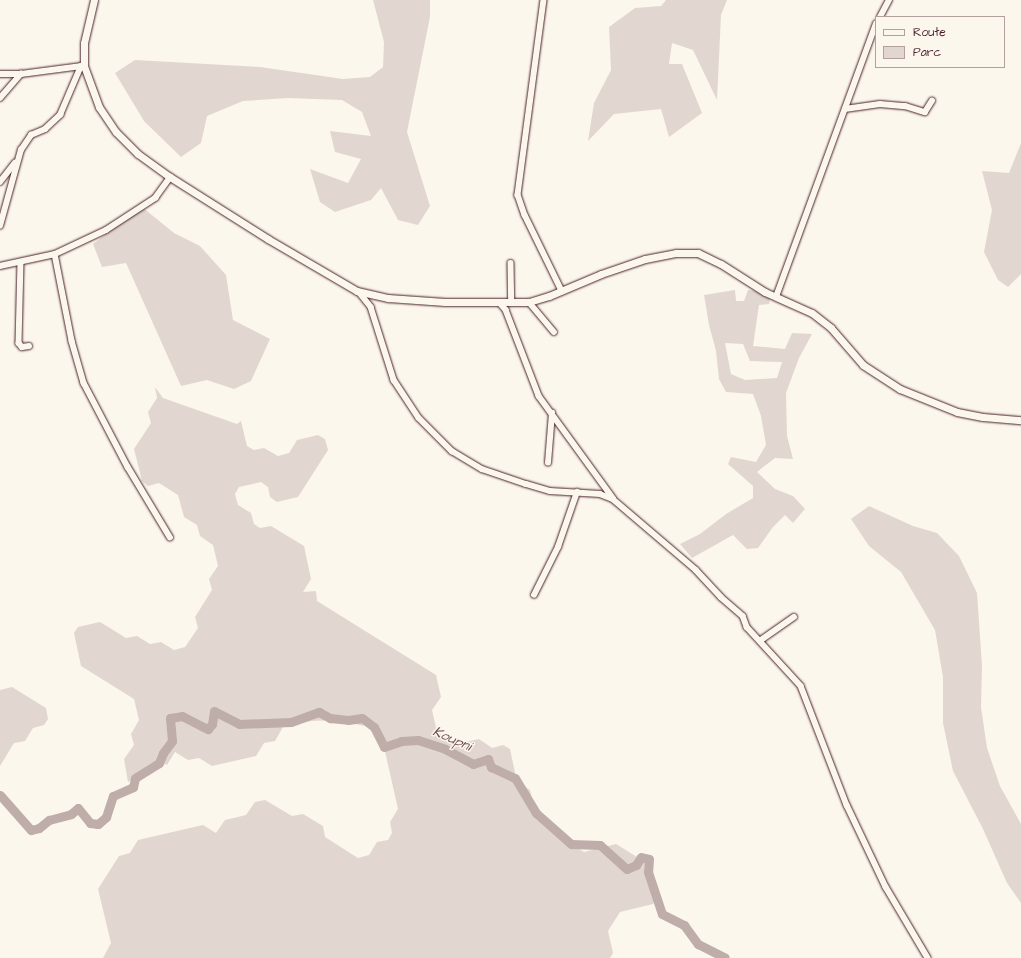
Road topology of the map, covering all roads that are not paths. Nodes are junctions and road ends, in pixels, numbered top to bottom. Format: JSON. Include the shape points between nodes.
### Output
{"nodes":[{"id":1,"x":94,"y":0,"type":"edge"},
{"id":2,"x":544,"y":0,"type":"edge"},
{"id":3,"x":889,"y":0,"type":"edge"},
{"id":4,"x":881,"y":16,"type":"edge"},
{"id":5,"x":875,"y":27,"type":"edge"},
{"id":6,"x":82,"y":66,"type":"junction"},
{"id":7,"x":0,"y":74,"type":"edge"},
{"id":8,"x":21,"y":74,"type":"junction"},
{"id":9,"x":0,"y":98,"type":"edge"},
{"id":10,"x":932,"y":101,"type":"dead end"},
{"id":11,"x":845,"y":108,"type":"junction"},
{"id":12,"x":16,"y":162,"type":"junction"},
{"id":13,"x":170,"y":177,"type":"junction"},
{"id":14,"x":0,"y":182,"type":"edge"},
{"id":15,"x":0,"y":226,"type":"edge"},
{"id":16,"x":55,"y":254,"type":"junction"},
{"id":17,"x":21,"y":262,"type":"junction"},
{"id":18,"x":511,"y":263,"type":"dead end"},
{"id":19,"x":0,"y":266,"type":"edge"},
{"id":20,"x":357,"y":291,"type":"junction"},
{"id":21,"x":562,"y":291,"type":"junction"},
{"id":22,"x":776,"y":297,"type":"junction"},
{"id":23,"x":512,"y":302,"type":"junction"},
{"id":24,"x":529,"y":302,"type":"junction"},
{"id":25,"x":500,"y":303,"type":"junction"},
{"id":26,"x":554,"y":332,"type":"dead end"},
{"id":27,"x":29,"y":346,"type":"dead end"},
{"id":28,"x":552,"y":413,"type":"junction"},
{"id":29,"x":1021,"y":420,"type":"edge"},
{"id":30,"x":548,"y":463,"type":"dead end"},
{"id":31,"x":577,"y":492,"type":"junction"},
{"id":32,"x":613,"y":499,"type":"junction"},
{"id":33,"x":170,"y":537,"type":"dead end"},
{"id":34,"x":534,"y":595,"type":"dead end"},
{"id":35,"x":794,"y":617,"type":"dead end"},
{"id":36,"x":760,"y":640,"type":"junction"},
{"id":37,"x":928,"y":958,"type":"edge"}],
"edges":[{"from":1,"to":6,"type":"street","via":[[84,43]]},
{"from":2,"to":21,"type":"street","via":[[518,195]]},
{"from":3,"to":4,"type":"street"},
{"from":5,"to":11,"type":"street"},
{"from":6,"to":8,"type":"street"},
{"from":6,"to":12,"type":"street","via":[[60,115],[45,129],[27,140]]},
{"from":6,"to":13,"type":"street","via":[[99,107],[116,132],[138,154]]},
{"from":7,"to":8,"type":"street"},
{"from":8,"to":9,"type":"street"},
{"from":10,"to":11,"type":"street","via":[[923,112],[905,106],[880,104]]},
{"from":11,"to":22,"type":"street"},
{"from":12,"to":14,"type":"street"},
{"from":12,"to":15,"type":"street"},
{"from":13,"to":16,"type":"street","via":[[154,198],[125,218]]},
{"from":13,"to":20,"type":"street"},
{"from":16,"to":17,"type":"street"},
{"from":16,"to":33,"type":"street","via":[[72,342],[84,383],[128,467]]},
{"from":17,"to":19,"type":"street"},
{"from":17,"to":27,"type":"street","via":[[19,343],[22,347]]},
{"from":18,"to":23,"type":"street"},
{"from":20,"to":25,"type":"street","via":[[388,298]]},
{"from":20,"to":31,"type":"street","via":[[364,294],[371,307],[394,380],[419,418],[452,451],[482,469],[500,476],[550,491]]},
{"from":21,"to":22,"type":"street","via":[[633,262],[691,252],[713,259]]},
{"from":21,"to":24,"type":"street"},
{"from":22,"to":29,"type":"street","via":[[822,320],[863,365],[917,398],[972,415]]},
{"from":23,"to":24,"type":"street"},
{"from":23,"to":25,"type":"street"},
{"from":24,"to":26,"type":"street"},
{"from":25,"to":28,"type":"street","via":[[506,310],[539,396]]},
{"from":28,"to":30,"type":"street"},
{"from":28,"to":32,"type":"street"},
{"from":31,"to":32,"type":"street","via":[[600,494]]},
{"from":31,"to":34,"type":"street","via":[[558,546]]},
{"from":32,"to":36,"type":"street","via":[[696,570],[743,616],[747,627]]},
{"from":35,"to":36,"type":"street"},
{"from":36,"to":37,"type":"street","via":[[801,686],[847,805],[886,887]]}]}
